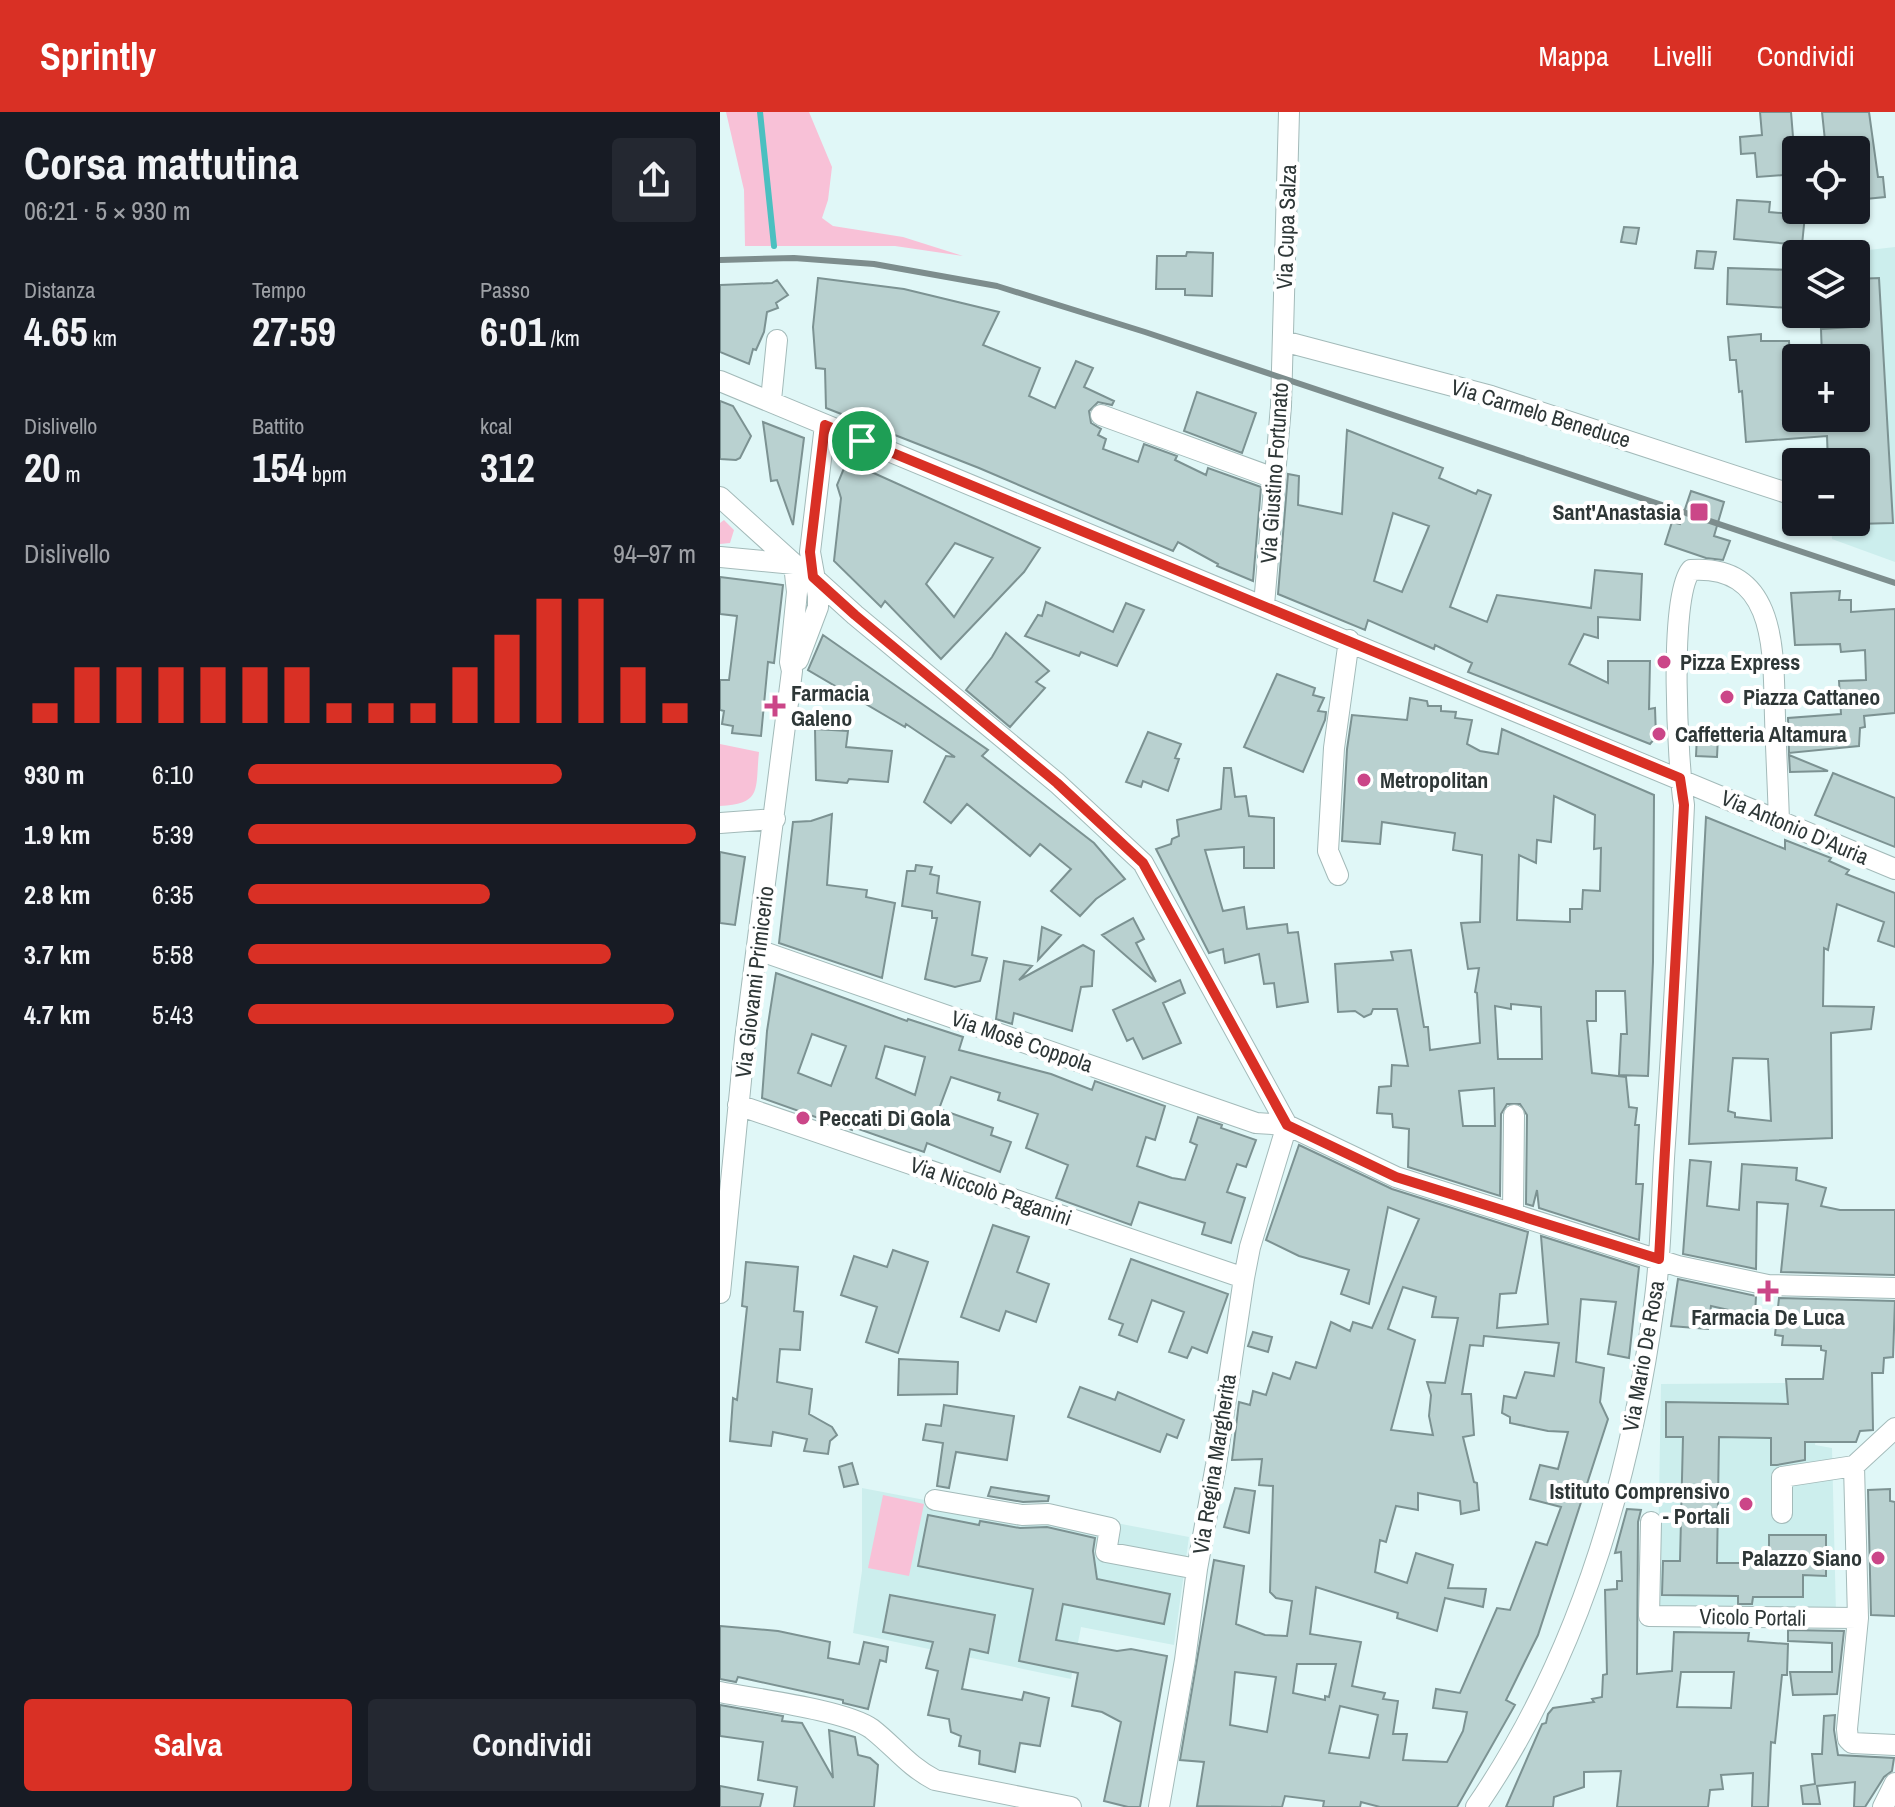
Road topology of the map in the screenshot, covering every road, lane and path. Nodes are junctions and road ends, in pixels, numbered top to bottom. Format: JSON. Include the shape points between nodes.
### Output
{"nodes":[{"id":1,"x":1289,"y":112,"type":"edge"},
{"id":2,"x":777,"y":340,"type":"dead end"},
{"id":3,"x":1283,"y":341,"type":"junction"},
{"id":4,"x":720,"y":381,"type":"edge"},
{"id":5,"x":771,"y":400,"type":"junction"},
{"id":6,"x":1101,"y":415,"type":"dead end"},
{"id":7,"x":825,"y":425,"type":"junction"},
{"id":8,"x":1274,"y":478,"type":"junction"},
{"id":9,"x":1782,"y":491,"type":"edge"},
{"id":10,"x":720,"y":497,"type":"edge"},
{"id":11,"x":720,"y":557,"type":"edge"},
{"id":12,"x":794,"y":564,"type":"junction"},
{"id":13,"x":813,"y":577,"type":"junction"},
{"id":14,"x":841,"y":603,"type":"junction"},
{"id":15,"x":1264,"y":605,"type":"junction"},
{"id":16,"x":818,"y":607,"type":"junction"},
{"id":17,"x":1349,"y":640,"type":"junction"},
{"id":18,"x":792,"y":671,"type":"junction"},
{"id":19,"x":1680,"y":778,"type":"junction"},
{"id":20,"x":775,"y":819,"type":"junction"},
{"id":21,"x":1779,"y":822,"type":"junction"},
{"id":22,"x":720,"y":823,"type":"edge"},
{"id":23,"x":1895,"y":869,"type":"edge"},
{"id":24,"x":1338,"y":875,"type":"dead end"},
{"id":25,"x":758,"y":950,"type":"junction"},
{"id":26,"x":738,"y":1105,"type":"junction"},
{"id":27,"x":1514,"y":1115,"type":"dead end"},
{"id":28,"x":1287,"y":1125,"type":"junction"},
{"id":29,"x":1513,"y":1213,"type":"junction"},
{"id":30,"x":1659,"y":1259,"type":"junction"},
{"id":31,"x":1244,"y":1278,"type":"junction"},
{"id":32,"x":1895,"y":1288,"type":"edge"},
{"id":33,"x":720,"y":1293,"type":"edge"},
{"id":34,"x":1895,"y":1428,"type":"edge"},
{"id":35,"x":1854,"y":1466,"type":"junction"},
{"id":36,"x":935,"y":1500,"type":"dead end"},
{"id":37,"x":1782,"y":1513,"type":"dead end"},
{"id":38,"x":1651,"y":1522,"type":"dead end"},
{"id":39,"x":1197,"y":1569,"type":"junction"},
{"id":40,"x":1858,"y":1618,"type":"junction"},
{"id":41,"x":720,"y":1692,"type":"edge"},
{"id":42,"x":1895,"y":1745,"type":"edge"},
{"id":43,"x":1895,"y":1783,"type":"edge"},
{"id":44,"x":1071,"y":1807,"type":"edge"},
{"id":45,"x":1159,"y":1807,"type":"edge"},
{"id":46,"x":1476,"y":1807,"type":"edge"},
{"id":47,"x":1883,"y":1807,"type":"edge"}],
"edges":[{"from":1,"to":3,"type":"street","name":"Via Cupa Salza"},
{"from":2,"to":5,"type":"street"},
{"from":3,"to":8,"type":"street","name":"Via Giustino Fortunato"},
{"from":3,"to":9,"type":"street","name":"Via Carmelo Beneduce","via":[[1491,396]]},
{"from":4,"to":5,"type":"street","name":"Via Antonio D'Auria"},
{"from":5,"to":7,"type":"street","name":"Via Antonio D'Auria"},
{"from":6,"to":8,"type":"street"},
{"from":7,"to":13,"type":"street","via":[[810,552]]},
{"from":7,"to":15,"type":"street","name":"Via Antonio D'Auria"},
{"from":8,"to":15,"type":"street","name":"Via Giustino Fortunato"},
{"from":10,"to":12,"type":"street"},
{"from":11,"to":12,"type":"street"},
{"from":12,"to":13,"type":"street"},
{"from":12,"to":18,"type":"street","name":"Via Giovanni Primicerio"},
{"from":13,"to":14,"type":"street"},
{"from":13,"to":16,"type":"street"},
{"from":14,"to":16,"type":"street"},
{"from":14,"to":28,"type":"street","via":[[1057,783],[1143,863]]},
{"from":15,"to":17,"type":"street","name":"Via Antonio D'Auria"},
{"from":16,"to":18,"type":"street","name":"Via Giovanni Primicerio"},
{"from":17,"to":19,"type":"street","name":"Via Antonio D'Auria"},
{"from":17,"to":24,"type":"street","via":[[1334,748],[1328,851]]},
{"from":18,"to":20,"type":"street","name":"Via Giovanni Primicerio"},
{"from":19,"to":21,"type":"street","name":"Via Antonio D'Auria"},
{"from":19,"to":21,"type":"street","name":"Via Mario De Rosa","via":[[1677,637],[1684,578],[1701,569],[1727,574],[1748,587],[1766,615],[1773,653]]},
{"from":19,"to":30,"type":"street","name":"Via Mario De Rosa","via":[[1684,805]]},
{"from":20,"to":22,"type":"street"},
{"from":20,"to":25,"type":"street","name":"Via Giovanni Primicerio"},
{"from":21,"to":23,"type":"street","name":"Via Antonio D'Auria"},
{"from":25,"to":26,"type":"street","name":"Via Giovanni Primicerio"},
{"from":25,"to":28,"type":"street","name":"Via Mosè Coppola","via":[[1256,1123]]},
{"from":26,"to":31,"type":"street","name":"Via Niccolò Paganini"},
{"from":26,"to":33,"type":"street","name":"Via Giovanni Primicerio"},
{"from":27,"to":29,"type":"street"},
{"from":28,"to":29,"type":"street","name":"Via Mosè Coppola","via":[[1396,1177]]},
{"from":28,"to":31,"type":"street","name":"Via Regina Margherita"},
{"from":29,"to":30,"type":"street","name":"Via Mosè Coppola"},
{"from":30,"to":32,"type":"street","name":"Via Mosè Coppola","via":[[1768,1285]]},
{"from":30,"to":46,"type":"street","name":"Via Mario De Rosa","via":[[1639,1389],[1605,1535],[1557,1660]]},
{"from":31,"to":39,"type":"street","name":"Via Regina Margherita"},
{"from":34,"to":35,"type":"street"},
{"from":35,"to":37,"type":"street","via":[[1782,1477]]},
{"from":35,"to":40,"type":"street"},
{"from":36,"to":39,"type":"street","via":[[1022,1515],[1048,1514],[1110,1528],[1106,1552]]},
{"from":38,"to":40,"type":"street","name":"Vicolo Portali","via":[[1649,1616]]},
{"from":39,"to":45,"type":"street","name":"Via Regina Margherita"},
{"from":40,"to":42,"type":"street","via":[[1848,1739]]},
{"from":41,"to":44,"type":"street","via":[[859,1722],[935,1780]]},
{"from":43,"to":47,"type":"street"}]}
